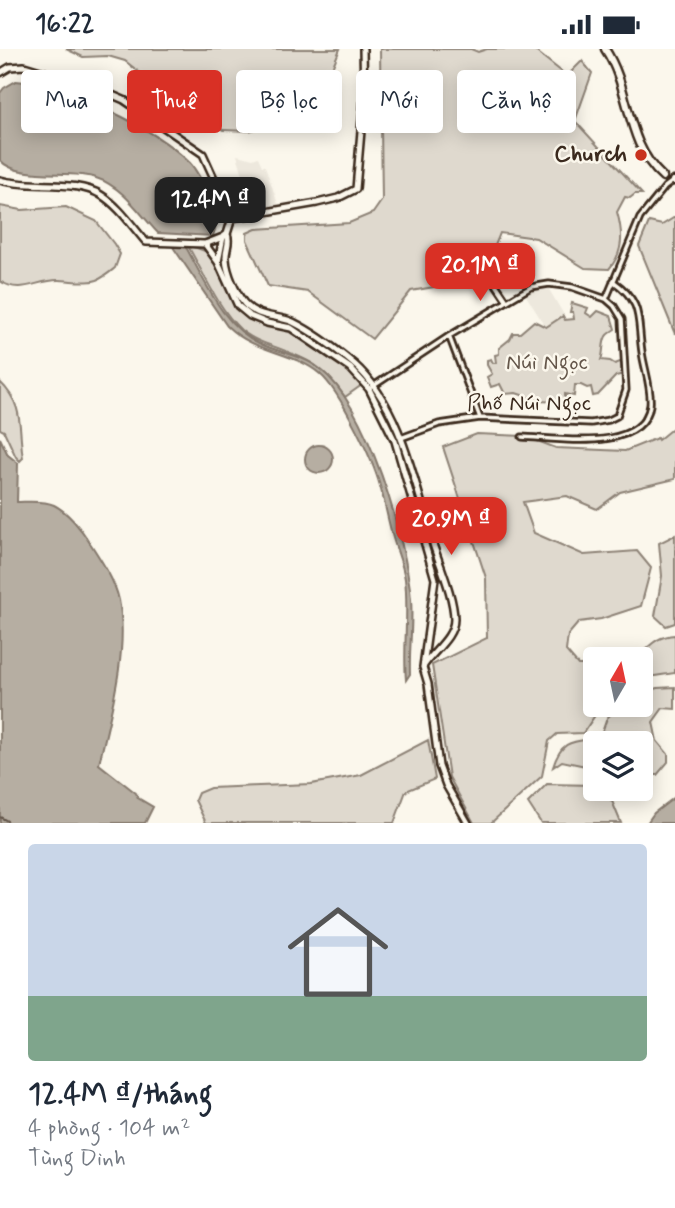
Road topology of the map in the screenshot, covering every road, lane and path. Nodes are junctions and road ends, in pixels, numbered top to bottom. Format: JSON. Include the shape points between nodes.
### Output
{"nodes":[{"id":1,"x":363,"y":49,"type":"edge"},
{"id":2,"x":605,"y":49,"type":"edge"},
{"id":3,"x":0,"y":73,"type":"edge"},
{"id":4,"x":663,"y":177,"type":"junction"},
{"id":5,"x":0,"y":180,"type":"edge"},
{"id":6,"x":674,"y":181,"type":"edge"},
{"id":7,"x":665,"y":187,"type":"junction"},
{"id":8,"x":232,"y":218,"type":"junction"},
{"id":9,"x":225,"y":235,"type":"junction"},
{"id":10,"x":205,"y":244,"type":"junction"},
{"id":11,"x":226,"y":260,"type":"junction"},
{"id":12,"x":218,"y":262,"type":"junction"},
{"id":13,"x":491,"y":277,"type":"dead end"},
{"id":14,"x":613,"y":281,"type":"junction"},
{"id":15,"x":606,"y":299,"type":"junction"},
{"id":16,"x":507,"y":301,"type":"junction"},
{"id":17,"x":246,"y":309,"type":"junction"},
{"id":18,"x":449,"y":336,"type":"junction"},
{"id":19,"x":372,"y":388,"type":"junction"},
{"id":20,"x":480,"y":418,"type":"junction"},
{"id":21,"x":522,"y":437,"type":"dead end"},
{"id":22,"x":398,"y":439,"type":"junction"},
{"id":23,"x":421,"y":517,"type":"junction"},
{"id":24,"x":423,"y":667,"type":"junction"},
{"id":25,"x":468,"y":823,"type":"edge"}],
"edges":[{"from":1,"to":8,"type":"main road","via":[[356,189],[317,203]]},
{"from":2,"to":4,"type":"main road","via":[[617,72],[638,142]]},
{"from":3,"to":8,"type":"main road","via":[[24,66],[124,100],[203,154]]},
{"from":4,"to":6,"type":"main road"},
{"from":4,"to":7,"type":"street"},
{"from":5,"to":10,"type":"main road","via":[[89,190],[100,194],[146,241]]},
{"from":6,"to":7,"type":"street"},
{"from":7,"to":14,"type":"street","via":[[634,228]]},
{"from":8,"to":9,"type":"main road"},
{"from":9,"to":10,"type":"main road"},
{"from":9,"to":11,"type":"main road","via":[[230,238]]},
{"from":9,"to":12,"type":"main road"},
{"from":10,"to":12,"type":"main road"},
{"from":11,"to":12,"type":"main road"},
{"from":11,"to":17,"type":"main road"},
{"from":12,"to":17,"type":"main road","via":[[238,306]]},
{"from":13,"to":16,"type":"street"},
{"from":14,"to":15,"type":"street"},
{"from":14,"to":21,"type":"street","via":[[634,299],[639,314],[650,399],[646,418],[627,433],[607,439]]},
{"from":15,"to":16,"type":"street","via":[[549,284],[531,287]]},
{"from":15,"to":20,"type":"street","name":"Phố Núi Ngọc","via":[[624,327],[626,390],[617,416],[591,423]]},
{"from":16,"to":18,"type":"street"},
{"from":17,"to":19,"type":"main road","via":[[267,323],[312,337]]},
{"from":18,"to":19,"type":"street"},
{"from":18,"to":20,"type":"street"},
{"from":19,"to":22,"type":"main road"},
{"from":20,"to":22,"type":"street","name":"Phố Núi Ngọc","via":[[439,424]]},
{"from":22,"to":23,"type":"main road"},
{"from":23,"to":24,"type":"main road","via":[[435,579]]},
{"from":23,"to":24,"type":"main road","via":[[454,619],[450,634]]},
{"from":24,"to":25,"type":"main road","via":[[439,767]]}]}
